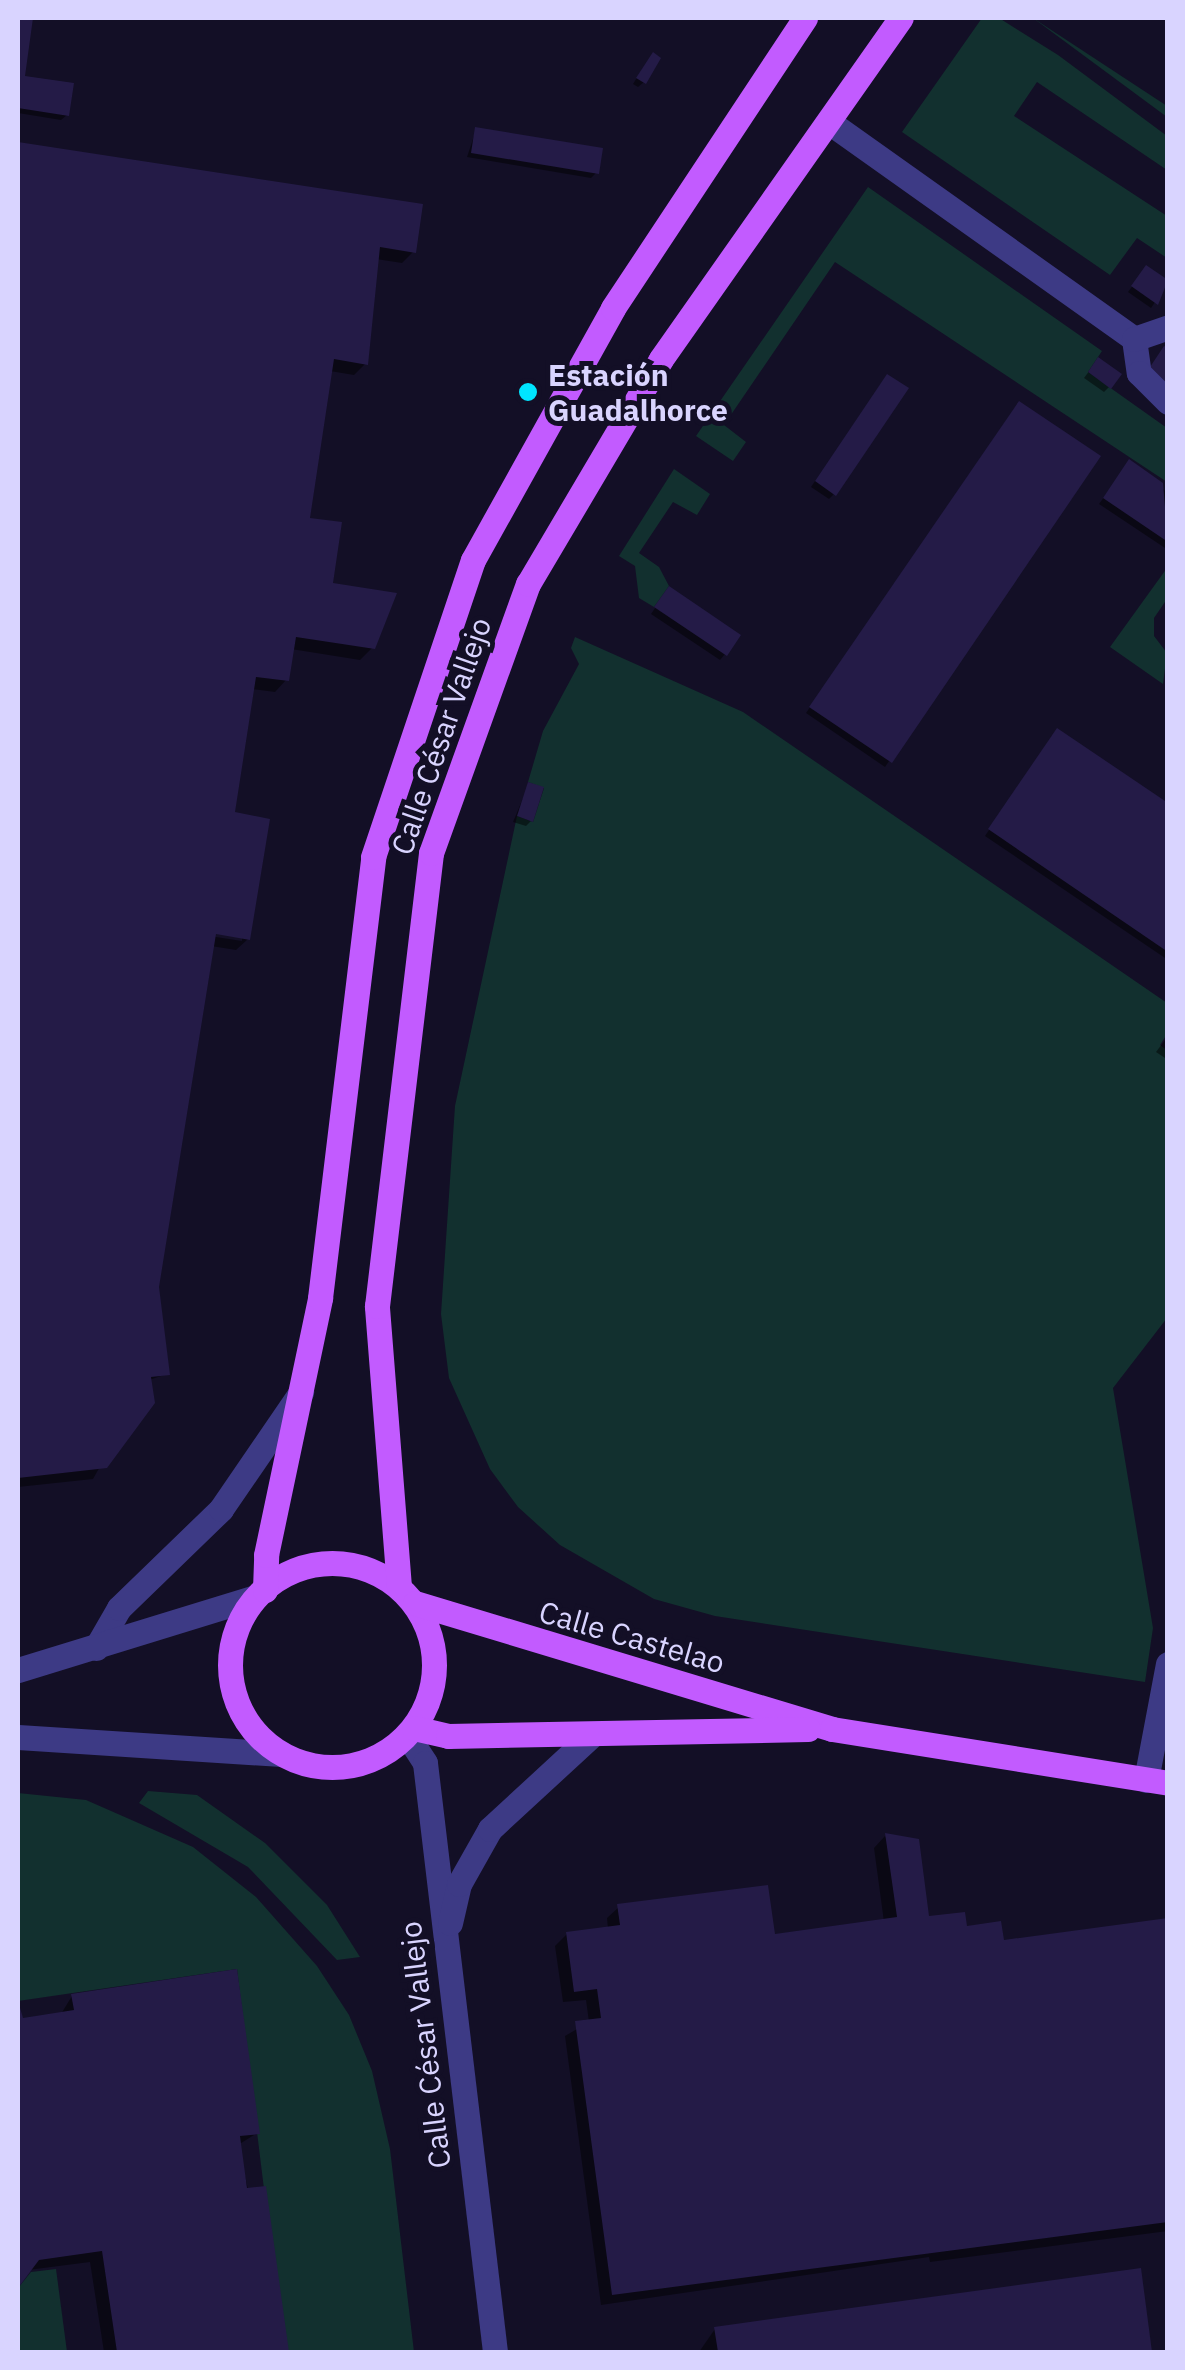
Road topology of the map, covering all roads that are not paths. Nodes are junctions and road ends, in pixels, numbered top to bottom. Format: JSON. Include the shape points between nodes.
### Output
{"nodes":[{"id":1,"x":805,"y":18,"type":"edge"},
{"id":2,"x":901,"y":18,"type":"edge"},
{"id":3,"x":829,"y":122,"type":"junction"},
{"id":4,"x":1168,"y":327,"type":"edge"},
{"id":5,"x":1134,"y":339,"type":"junction"},
{"id":6,"x":1168,"y":402,"type":"edge"},
{"id":7,"x":302,"y":1391,"type":"junction"},
{"id":8,"x":260,"y":1594,"type":"junction"},
{"id":9,"x":407,"y":1595,"type":"junction"},
{"id":10,"x":96,"y":1648,"type":"junction"},
{"id":11,"x":1168,"y":1664,"type":"edge"},
{"id":12,"x":18,"y":1670,"type":"edge"},
{"id":13,"x":832,"y":1728,"type":"junction"},
{"id":14,"x":410,"y":1731,"type":"junction"},
{"id":15,"x":592,"y":1735,"type":"junction"},
{"id":16,"x":18,"y":1738,"type":"edge"},
{"id":17,"x":281,"y":1754,"type":"junction"},
{"id":18,"x":1157,"y":1781,"type":"edge"},
{"id":19,"x":445,"y":1943,"type":"junction"},
{"id":20,"x":494,"y":2352,"type":"edge"}],
"edges":[{"from":1,"to":7,"type":"main road","name":"Calle César Vallejo","via":[[613,308],[472,560],[373,857],[320,1298]]},
{"from":2,"to":3,"type":"main road","name":"Calle César Vallejo"},
{"from":3,"to":5,"type":"street"},
{"from":3,"to":9,"type":"main road","name":"Calle César Vallejo","via":[[661,360],[528,584],[430,853],[376,1306]]},
{"from":4,"to":5,"type":"street"},
{"from":5,"to":6,"type":"street","via":[[1139,372]]},
{"from":7,"to":8,"type":"main road","name":"Calle César Vallejo"},
{"from":7,"to":10,"type":"street","via":[[221,1509],[119,1608]]},
{"from":8,"to":9,"type":"main road","via":[[284,1574],[344,1562]]},
{"from":8,"to":10,"type":"street"},
{"from":8,"to":17,"type":"main road","via":[[232,1643],[230,1668],[245,1718]]},
{"from":9,"to":13,"type":"main road","name":"Calle Castelao"},
{"from":9,"to":14,"type":"main road","via":[[432,1644],[432,1688]]},
{"from":10,"to":12,"type":"street"},
{"from":11,"to":18,"type":"street"},
{"from":13,"to":15,"type":"main road","name":"Calle Castelao"},
{"from":13,"to":18,"type":"main road","name":"Calle Castelao"},
{"from":14,"to":15,"type":"main road","name":"Calle Castelao"},
{"from":14,"to":17,"type":"main road","via":[[380,1756],[347,1766],[313,1766]]},
{"from":14,"to":19,"type":"street","name":"Calle César Vallejo","via":[[425,1763]]},
{"from":15,"to":19,"type":"street","via":[[490,1829],[459,1884]]},
{"from":16,"to":17,"type":"street"},
{"from":19,"to":20,"type":"street","name":"Calle César Vallejo"}]}
